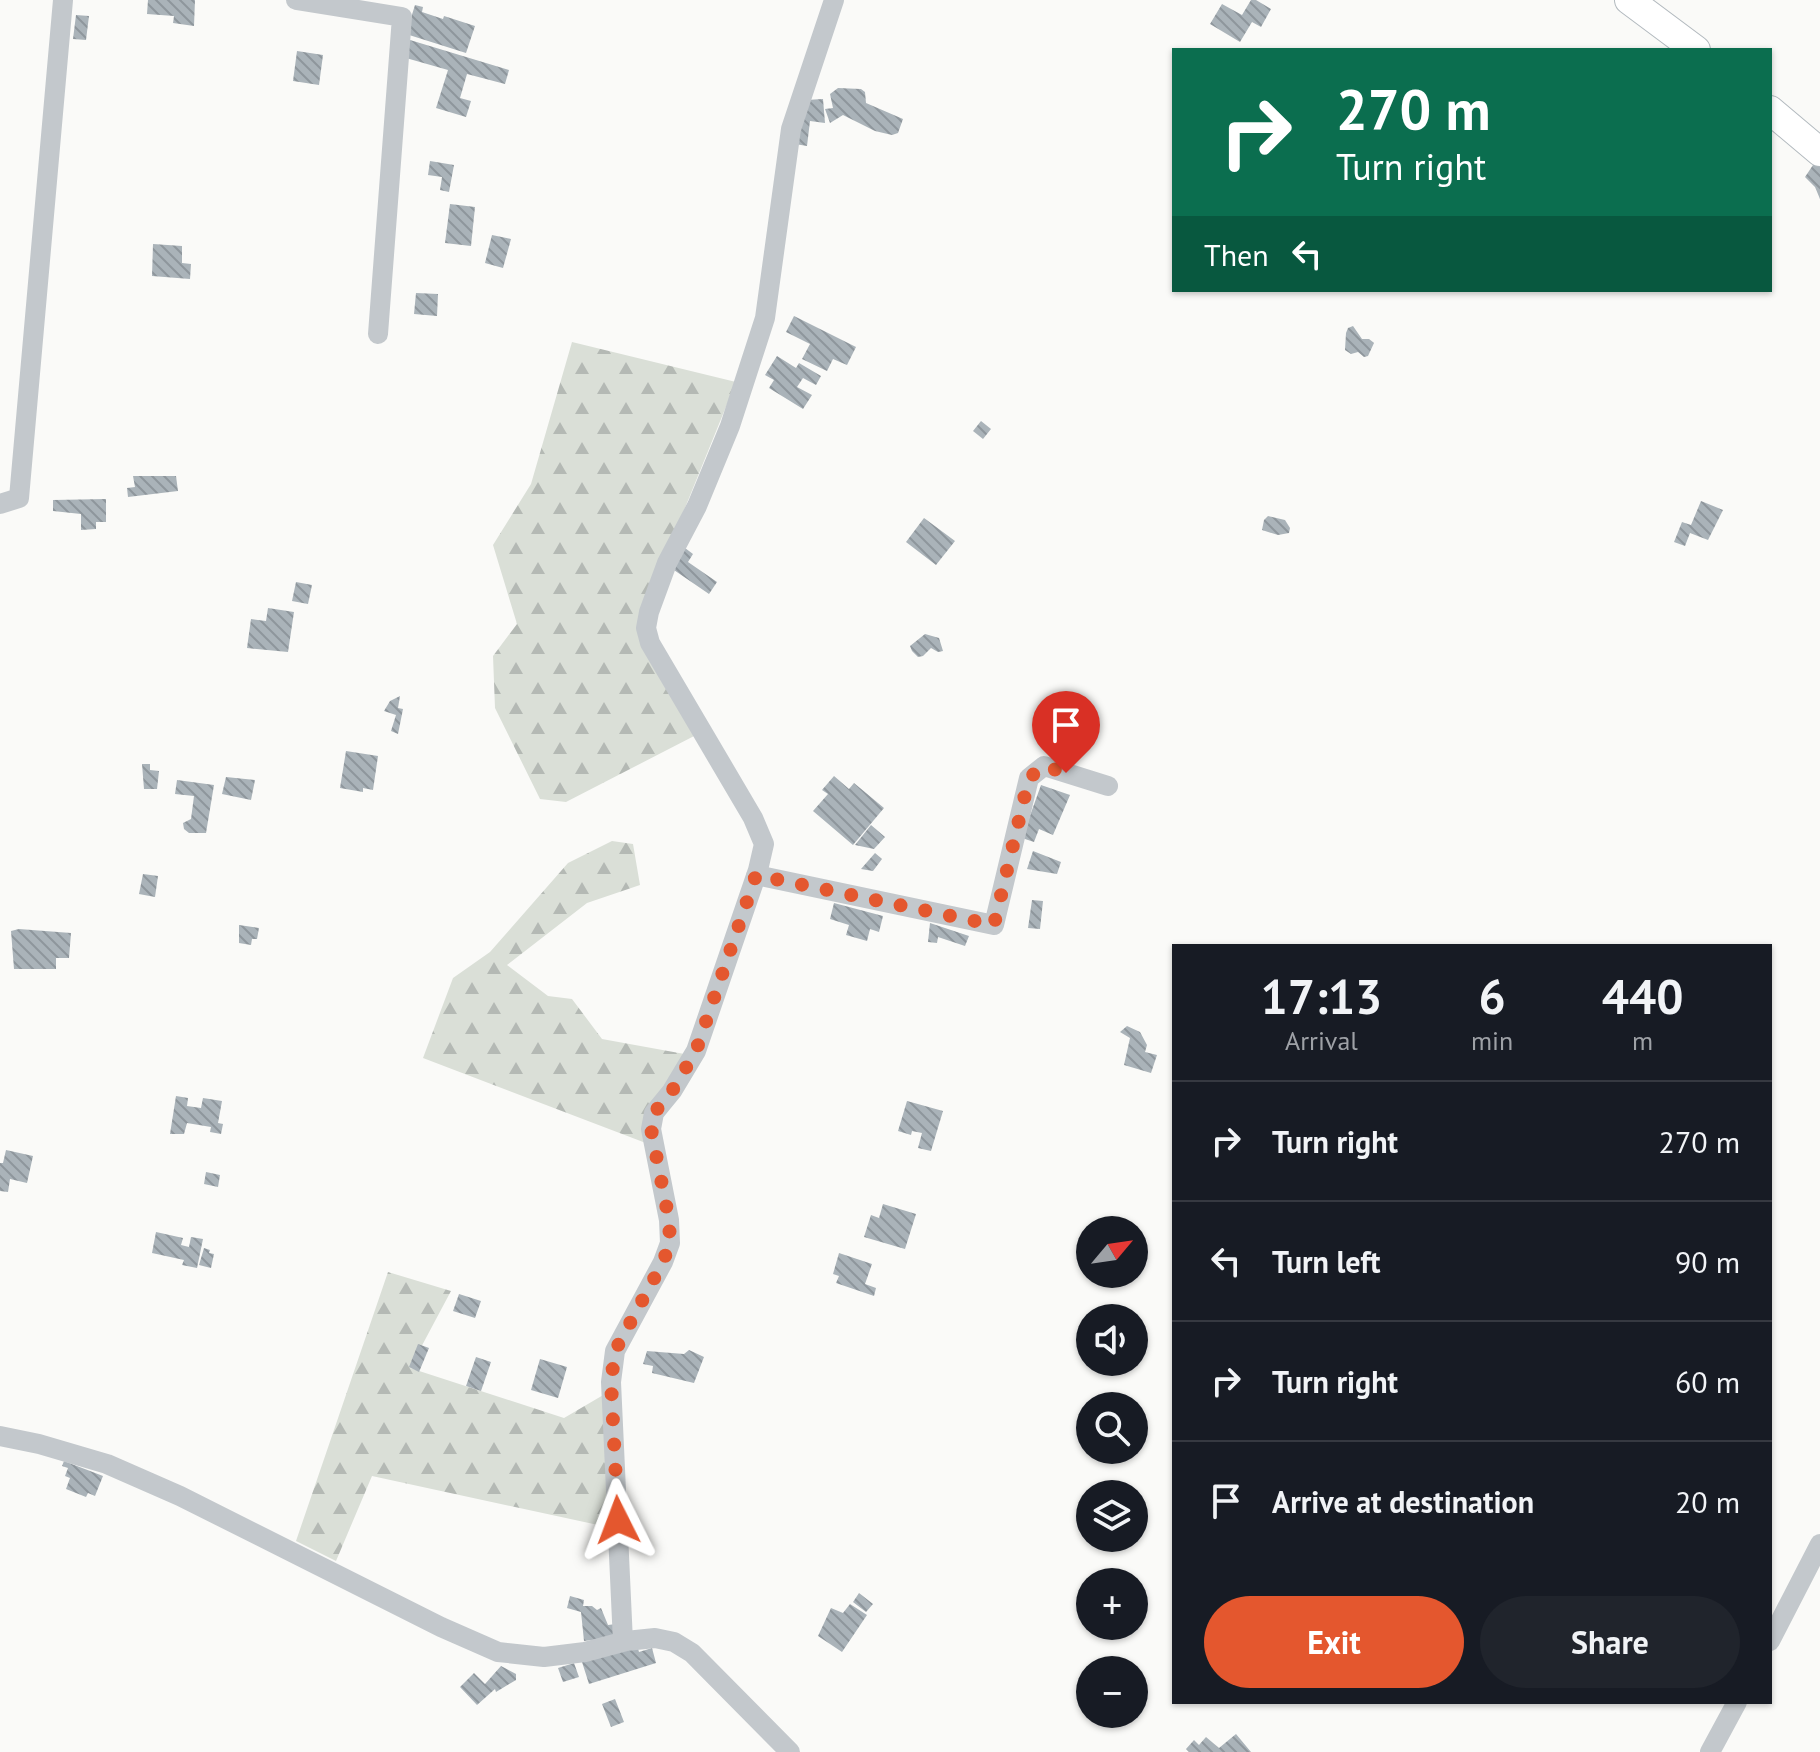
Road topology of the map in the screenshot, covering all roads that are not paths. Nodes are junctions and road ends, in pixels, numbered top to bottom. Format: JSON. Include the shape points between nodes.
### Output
{"nodes":[{"id":1,"x":63,"y":0,"type":"edge"},
{"id":2,"x":296,"y":0,"type":"edge"},
{"id":3,"x":834,"y":0,"type":"edge"},
{"id":4,"x":1629,"y":0,"type":"edge"},
{"id":5,"x":1693,"y":48,"type":"edge"},
{"id":6,"x":1772,"y":112,"type":"edge"},
{"id":7,"x":1820,"y":152,"type":"edge"},
{"id":8,"x":378,"y":334,"type":"dead end"},
{"id":9,"x":0,"y":504,"type":"edge"},
{"id":10,"x":1108,"y":786,"type":"dead end"},
{"id":11,"x":756,"y":875,"type":"junction"},
{"id":12,"x":0,"y":1436,"type":"edge"},
{"id":13,"x":1820,"y":1544,"type":"edge"},
{"id":14,"x":1772,"y":1637,"type":"edge"},
{"id":15,"x":623,"y":1642,"type":"junction"},
{"id":16,"x":1736,"y":1704,"type":"edge"},
{"id":17,"x":790,"y":1752,"type":"edge"},
{"id":18,"x":1710,"y":1752,"type":"edge"}],
"edges":[{"from":1,"to":9,"type":"street","via":[[19,498]]},
{"from":2,"to":8,"type":"street","via":[[402,17]]},
{"from":3,"to":11,"type":"street","via":[[791,129],[765,318],[730,426],[667,563],[646,628],[753,818],[764,844]]},
{"from":4,"to":5,"type":"main road"},
{"from":6,"to":7,"type":"main road"},
{"from":10,"to":11,"type":"street","via":[[1044,766],[1029,778],[994,925]]},
{"from":11,"to":15,"type":"street","via":[[696,1051],[654,1113],[651,1129],[670,1243],[615,1351],[611,1382]]},
{"from":12,"to":15,"type":"street","via":[[114,1467],[498,1652],[544,1657]]},
{"from":13,"to":14,"type":"street"},
{"from":15,"to":17,"type":"street","via":[[655,1638],[692,1653]]},
{"from":16,"to":18,"type":"street"}]}
